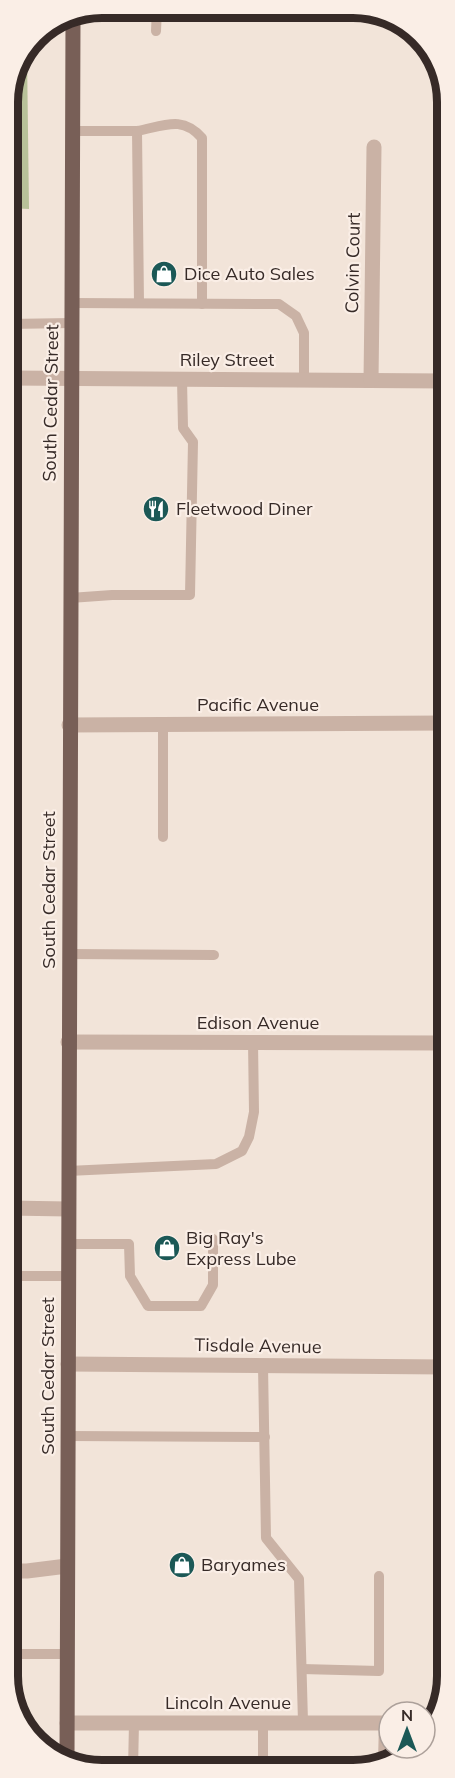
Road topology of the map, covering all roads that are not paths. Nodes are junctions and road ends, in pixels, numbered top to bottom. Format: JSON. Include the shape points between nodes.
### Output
{"nodes":[{"id":1,"x":157,"y":18,"type":"edge"},
{"id":2,"x":73,"y":23,"type":"edge"},
{"id":3,"x":156,"y":32,"type":"dead end"},
{"id":4,"x":72,"y":131,"type":"junction"},
{"id":5,"x":137,"y":131,"type":"junction"},
{"id":6,"x":374,"y":147,"type":"dead end"},
{"id":7,"x":72,"y":303,"type":"junction"},
{"id":8,"x":140,"y":303,"type":"junction"},
{"id":9,"x":202,"y":304,"type":"junction"},
{"id":10,"x":72,"y":323,"type":"junction"},
{"id":11,"x":18,"y":324,"type":"edge"},
{"id":12,"x":18,"y":378,"type":"edge"},
{"id":13,"x":70,"y":379,"type":"junction"},
{"id":14,"x":182,"y":379,"type":"junction"},
{"id":15,"x":304,"y":380,"type":"junction"},
{"id":16,"x":371,"y":380,"type":"junction"},
{"id":17,"x":437,"y":381,"type":"edge"},
{"id":18,"x":70,"y":598,"type":"junction"},
{"id":19,"x":437,"y":723,"type":"edge"},
{"id":20,"x":69,"y":725,"type":"junction"},
{"id":21,"x":163,"y":725,"type":"junction"},
{"id":22,"x":163,"y":837,"type":"dead end"},
{"id":23,"x":69,"y":954,"type":"junction"},
{"id":24,"x":214,"y":955,"type":"dead end"},
{"id":25,"x":68,"y":1042,"type":"junction"},
{"id":26,"x":254,"y":1042,"type":"junction"},
{"id":27,"x":437,"y":1043,"type":"edge"},
{"id":28,"x":68,"y":1171,"type":"junction"},
{"id":29,"x":18,"y":1208,"type":"edge"},
{"id":30,"x":68,"y":1209,"type":"junction"},
{"id":31,"x":213,"y":1239,"type":"dead end"},
{"id":32,"x":68,"y":1244,"type":"junction"},
{"id":33,"x":18,"y":1276,"type":"edge"},
{"id":34,"x":68,"y":1276,"type":"junction"},
{"id":35,"x":68,"y":1364,"type":"junction"},
{"id":36,"x":263,"y":1366,"type":"junction"},
{"id":37,"x":437,"y":1367,"type":"edge"},
{"id":38,"x":68,"y":1436,"type":"junction"},
{"id":39,"x":265,"y":1437,"type":"junction"},
{"id":40,"x":67,"y":1566,"type":"junction"},
{"id":41,"x":18,"y":1571,"type":"edge"},
{"id":42,"x":379,"y":1576,"type":"dead end"},
{"id":43,"x":18,"y":1654,"type":"edge"},
{"id":44,"x":67,"y":1654,"type":"junction"},
{"id":45,"x":302,"y":1669,"type":"junction"},
{"id":46,"x":263,"y":1722,"type":"junction"},
{"id":47,"x":303,"y":1722,"type":"junction"},
{"id":48,"x":67,"y":1723,"type":"junction"},
{"id":49,"x":377,"y":1723,"type":"edge"},
{"id":50,"x":134,"y":1724,"type":"junction"},
{"id":51,"x":67,"y":1752,"type":"edge"},
{"id":52,"x":133,"y":1760,"type":"edge"},
{"id":53,"x":263,"y":1760,"type":"edge"}],
"edges":[{"from":1,"to":3,"type":"lane"},
{"from":2,"to":4,"type":"main road","name":"South Cedar Street"},
{"from":4,"to":5,"type":"lane"},
{"from":4,"to":7,"type":"main road","name":"South Cedar Street"},
{"from":5,"to":8,"type":"lane"},
{"from":5,"to":9,"type":"lane","via":[[179,123],[193,128],[202,138]]},
{"from":6,"to":16,"type":"street","name":"Colvin Court"},
{"from":7,"to":8,"type":"lane"},
{"from":7,"to":10,"type":"main road","name":"South Cedar Street"},
{"from":8,"to":9,"type":"lane"},
{"from":9,"to":15,"type":"lane","via":[[279,304],[296,316],[303,333]]},
{"from":10,"to":11,"type":"lane"},
{"from":10,"to":13,"type":"main road","name":"South Cedar Street"},
{"from":12,"to":13,"type":"street","name":"Riley Street"},
{"from":13,"to":14,"type":"street","name":"Riley Street"},
{"from":13,"to":18,"type":"main road","name":"South Cedar Street"},
{"from":14,"to":15,"type":"street","name":"Riley Street"},
{"from":14,"to":18,"type":"lane","via":[[183,428],[193,442],[190,595]]},
{"from":15,"to":16,"type":"street","name":"Riley Street"},
{"from":16,"to":17,"type":"street","name":"Riley Street"},
{"from":18,"to":20,"type":"main road","name":"South Cedar Street"},
{"from":19,"to":21,"type":"street","name":"Pacific Avenue"},
{"from":20,"to":21,"type":"street","name":"Pacific Avenue"},
{"from":20,"to":23,"type":"main road","name":"South Cedar Street"},
{"from":21,"to":22,"type":"lane"},
{"from":23,"to":24,"type":"lane"},
{"from":23,"to":25,"type":"main road","name":"South Cedar Street"},
{"from":25,"to":26,"type":"street","name":"Edison Avenue"},
{"from":25,"to":28,"type":"main road","name":"South Cedar Street"},
{"from":26,"to":27,"type":"street","name":"Edison Avenue"},
{"from":26,"to":28,"type":"lane","via":[[254,1112],[242,1151],[216,1164]]},
{"from":28,"to":30,"type":"main road","name":"South Cedar Street"},
{"from":29,"to":30,"type":"street"},
{"from":30,"to":32,"type":"main road","name":"South Cedar Street"},
{"from":31,"to":32,"type":"lane","via":[[213,1285],[201,1306],[148,1306],[130,1276],[129,1244]]},
{"from":32,"to":34,"type":"main road","name":"South Cedar Street"},
{"from":33,"to":34,"type":"lane"},
{"from":34,"to":35,"type":"main road","name":"South Cedar Street"},
{"from":35,"to":36,"type":"street","name":"Tisdale Avenue"},
{"from":35,"to":38,"type":"main road","name":"South Cedar Street"},
{"from":36,"to":37,"type":"street","name":"Tisdale Avenue"},
{"from":36,"to":39,"type":"lane"},
{"from":38,"to":39,"type":"lane"},
{"from":38,"to":40,"type":"main road","name":"South Cedar Street"},
{"from":39,"to":45,"type":"lane","via":[[266,1539],[299,1579]]},
{"from":40,"to":41,"type":"street"},
{"from":40,"to":44,"type":"main road","name":"South Cedar Street"},
{"from":42,"to":45,"type":"lane","via":[[379,1671]]},
{"from":43,"to":44,"type":"lane"},
{"from":44,"to":48,"type":"main road","name":"South Cedar Street"},
{"from":45,"to":47,"type":"lane"},
{"from":46,"to":47,"type":"street","name":"Lincoln Avenue"},
{"from":46,"to":50,"type":"street","name":"Lincoln Avenue"},
{"from":46,"to":53,"type":"lane"},
{"from":47,"to":49,"type":"street","name":"Lincoln Avenue"},
{"from":48,"to":50,"type":"street","name":"Lincoln Avenue"},
{"from":48,"to":51,"type":"main road","name":"South Cedar Street"},
{"from":50,"to":52,"type":"lane"}]}
